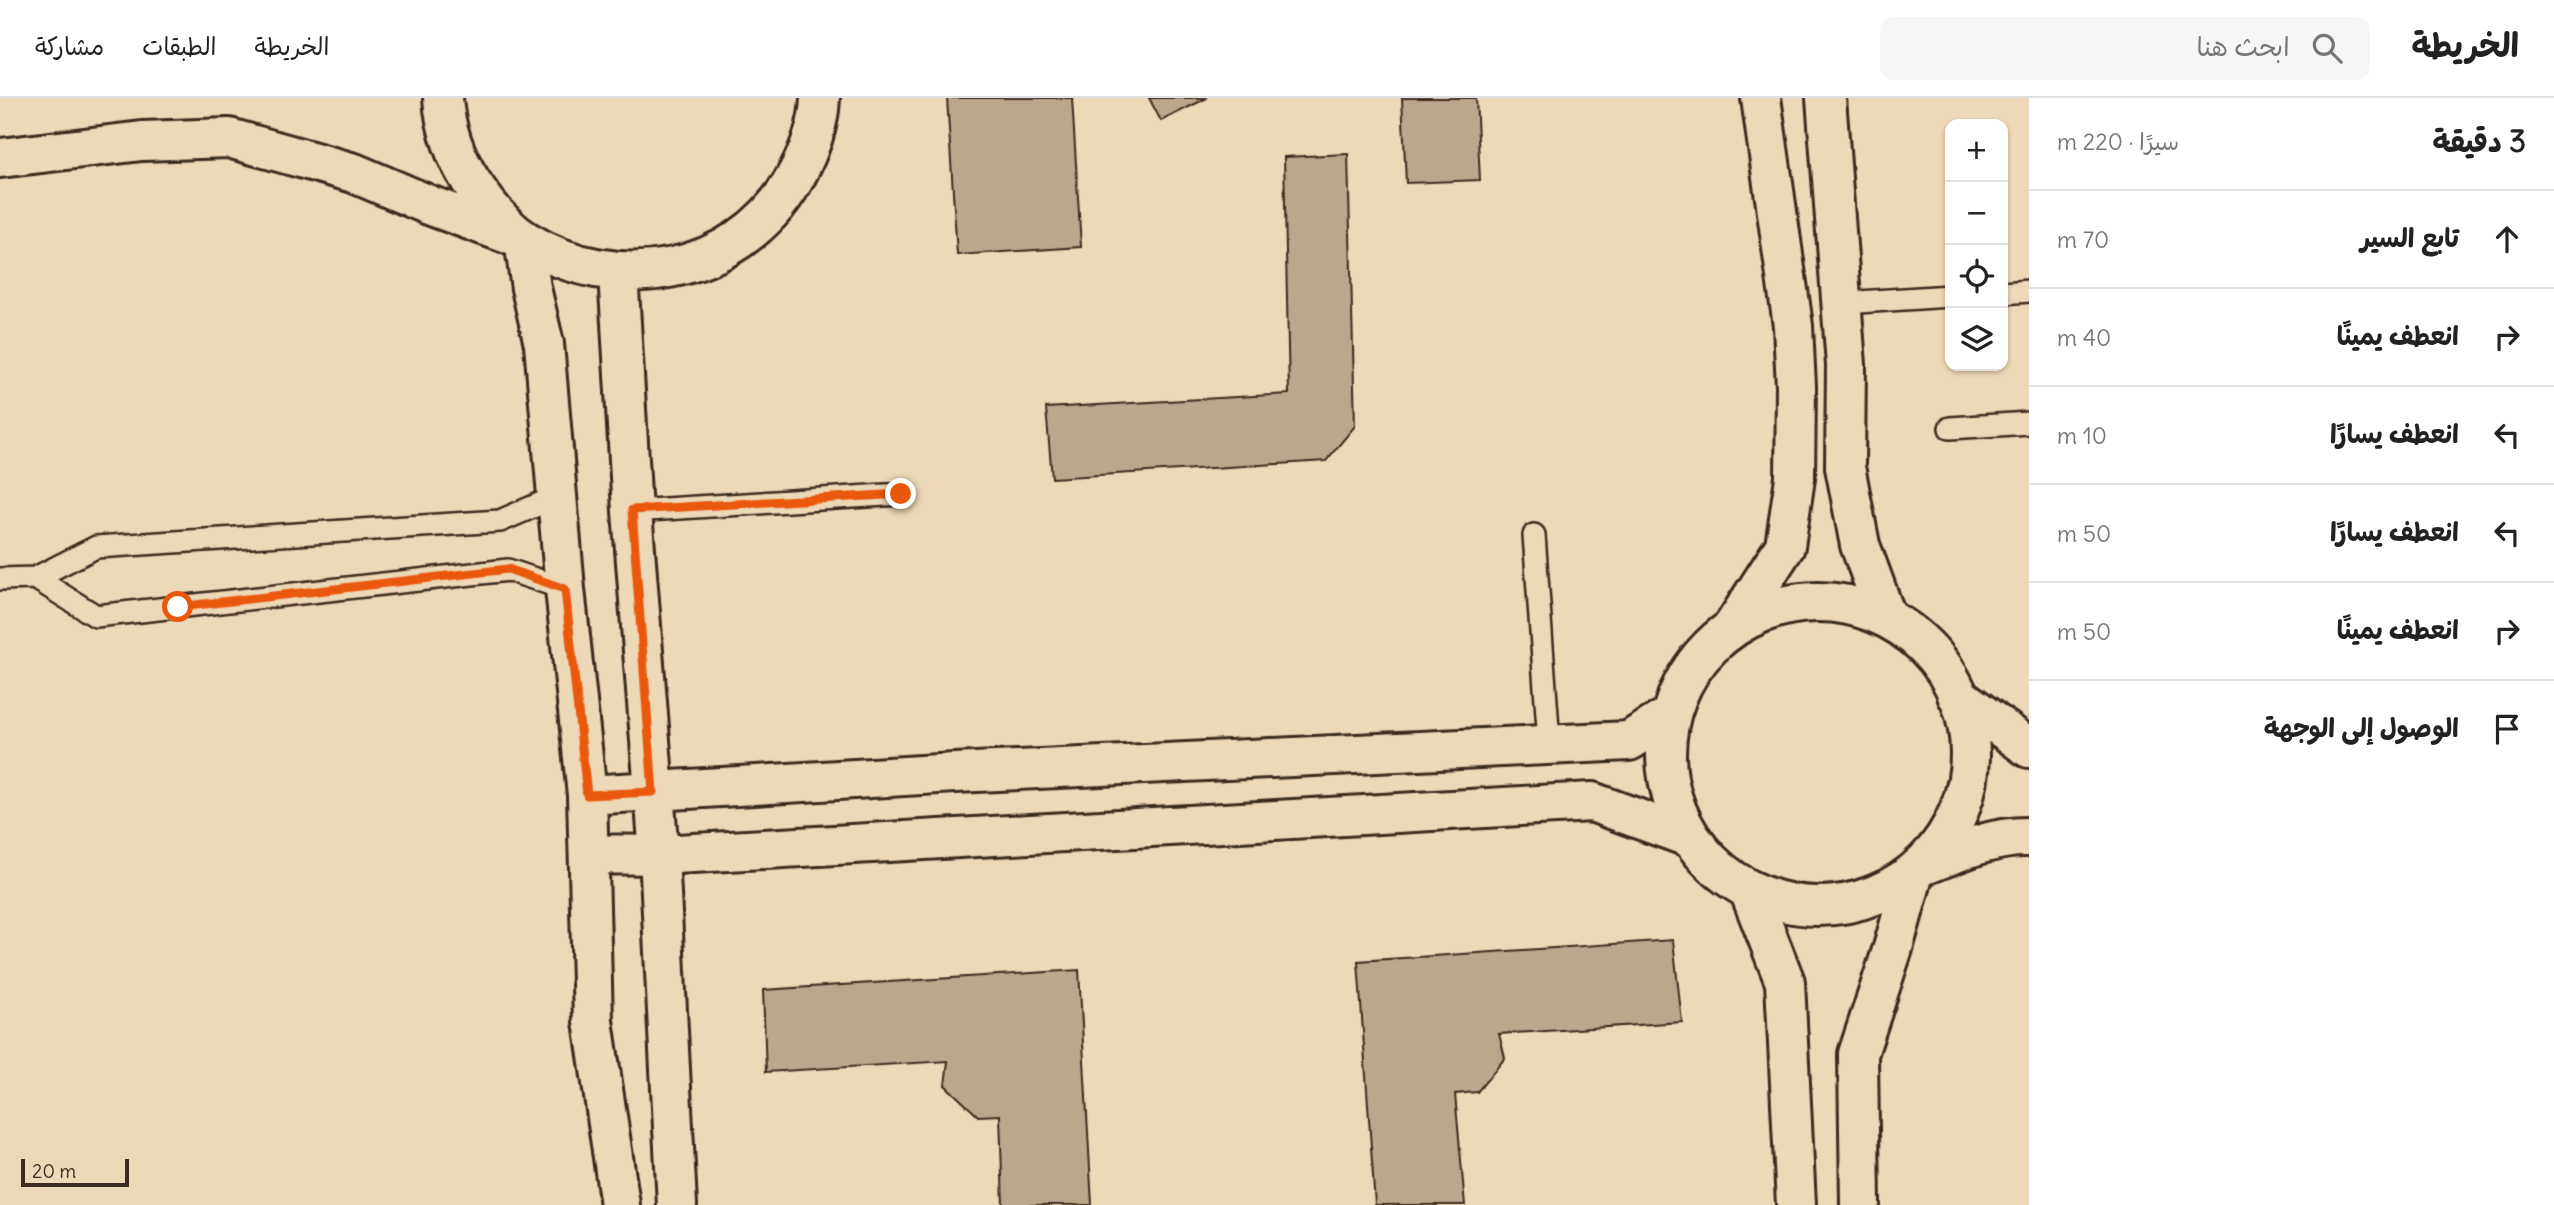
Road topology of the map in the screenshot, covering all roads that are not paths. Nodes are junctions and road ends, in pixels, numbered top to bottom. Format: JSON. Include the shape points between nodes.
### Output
{"nodes":[{"id":1,"x":443,"y":98,"type":"edge"},
{"id":2,"x":820,"y":98,"type":"edge"},
{"id":3,"x":1761,"y":98,"type":"edge"},
{"id":4,"x":1826,"y":98,"type":"edge"},
{"id":5,"x":0,"y":158,"type":"edge"},
{"id":6,"x":524,"y":240,"type":"junction"},
{"id":7,"x":618,"y":272,"type":"junction"},
{"id":8,"x":2029,"y":291,"type":"edge"},
{"id":9,"x":2008,"y":293,"type":"edge"},
{"id":10,"x":1945,"y":296,"type":"edge"},
{"id":11,"x":1843,"y":303,"type":"junction"},
{"id":12,"x":2029,"y":424,"type":"edge"},
{"id":13,"x":1950,"y":428,"type":"dead end"},
{"id":14,"x":901,"y":494,"type":"dead end"},
{"id":15,"x":558,"y":496,"type":"junction"},
{"id":16,"x":632,"y":510,"type":"junction"},
{"id":17,"x":1534,"y":535,"type":"dead end"},
{"id":18,"x":35,"y":578,"type":"junction"},
{"id":19,"x":0,"y":579,"type":"edge"},
{"id":20,"x":565,"y":589,"type":"junction"},
{"id":21,"x":1886,"y":616,"type":"junction"},
{"id":22,"x":1732,"y":628,"type":"junction"},
{"id":23,"x":1957,"y":695,"type":"junction"},
{"id":24,"x":1671,"y":715,"type":"junction"},
{"id":25,"x":1549,"y":743,"type":"junction"},
{"id":26,"x":2029,"y":748,"type":"edge"},
{"id":27,"x":653,"y":792,"type":"junction"},
{"id":28,"x":587,"y":795,"type":"junction"},
{"id":29,"x":2029,"y":837,"type":"edge"},
{"id":30,"x":1691,"y":838,"type":"junction"},
{"id":31,"x":589,"y":854,"type":"junction"},
{"id":32,"x":659,"y":855,"type":"junction"},
{"id":33,"x":1917,"y":870,"type":"junction"},
{"id":34,"x":1749,"y":890,"type":"junction"},
{"id":35,"x":620,"y":1205,"type":"edge"},
{"id":36,"x":677,"y":1205,"type":"edge"},
{"id":37,"x":1796,"y":1205,"type":"edge"},
{"id":38,"x":1860,"y":1205,"type":"edge"}],
"edges":[{"from":1,"to":6,"type":"street","via":[[444,117],[460,164],[487,206]]},
{"from":2,"to":7,"type":"street","via":[[805,160],[781,200],[748,233],[708,257],[664,270]]},
{"from":3,"to":22,"type":"street","via":[[1793,326],[1795,478],[1785,546]]},
{"from":4,"to":11,"type":"street"},
{"from":5,"to":6,"type":"street","via":[[142,141],[229,138],[354,173]]},
{"from":6,"to":7,"type":"street","via":[[569,262]]},
{"from":6,"to":15,"type":"street","via":[[544,344]]},
{"from":7,"to":16,"type":"street"},
{"from":8,"to":9,"type":"lane"},
{"from":10,"to":11,"type":"lane"},
{"from":11,"to":21,"type":"street","via":[[1845,467],[1860,545]]},
{"from":12,"to":13,"type":"lane"},
{"from":14,"to":16,"type":"lane"},
{"from":15,"to":18,"type":"lane","via":[[500,521],[96,547]]},
{"from":15,"to":20,"type":"street"},
{"from":16,"to":27,"type":"street"},
{"from":17,"to":25,"type":"lane"},
{"from":18,"to":19,"type":"lane"},
{"from":18,"to":20,"type":"lane","via":[[96,617],[508,569]]},
{"from":20,"to":28,"type":"street"},
{"from":21,"to":22,"type":"street","via":[[1848,604],[1808,601],[1768,609]]},
{"from":21,"to":23,"type":"street","via":[[1922,642],[1950,676]]},
{"from":22,"to":24,"type":"street","via":[[1706,651],[1684,681]]},
{"from":23,"to":26,"type":"street"},
{"from":23,"to":33,"type":"street","via":[[1966,718],[1970,763],[1962,807],[1940,847]]},
{"from":24,"to":25,"type":"street","via":[[1629,741]]},
{"from":24,"to":30,"type":"street","via":[[1666,746],[1668,778]]},
{"from":25,"to":27,"type":"street"},
{"from":27,"to":28,"type":"street"},
{"from":27,"to":32,"type":"street"},
{"from":28,"to":31,"type":"street"},
{"from":29,"to":33,"type":"street","via":[[1982,843]]},
{"from":30,"to":32,"type":"street","via":[[1592,802]]},
{"from":30,"to":34,"type":"street","via":[[1716,868]]},
{"from":31,"to":32,"type":"street"},
{"from":31,"to":35,"type":"street","via":[[593,1021]]},
{"from":32,"to":36,"type":"street"},
{"from":33,"to":34,"type":"street","via":[[1876,896],[1834,906],[1790,904]]},
{"from":33,"to":38,"type":"street","via":[[1858,1054]]},
{"from":34,"to":37,"type":"street","via":[[1785,982]]}]}
